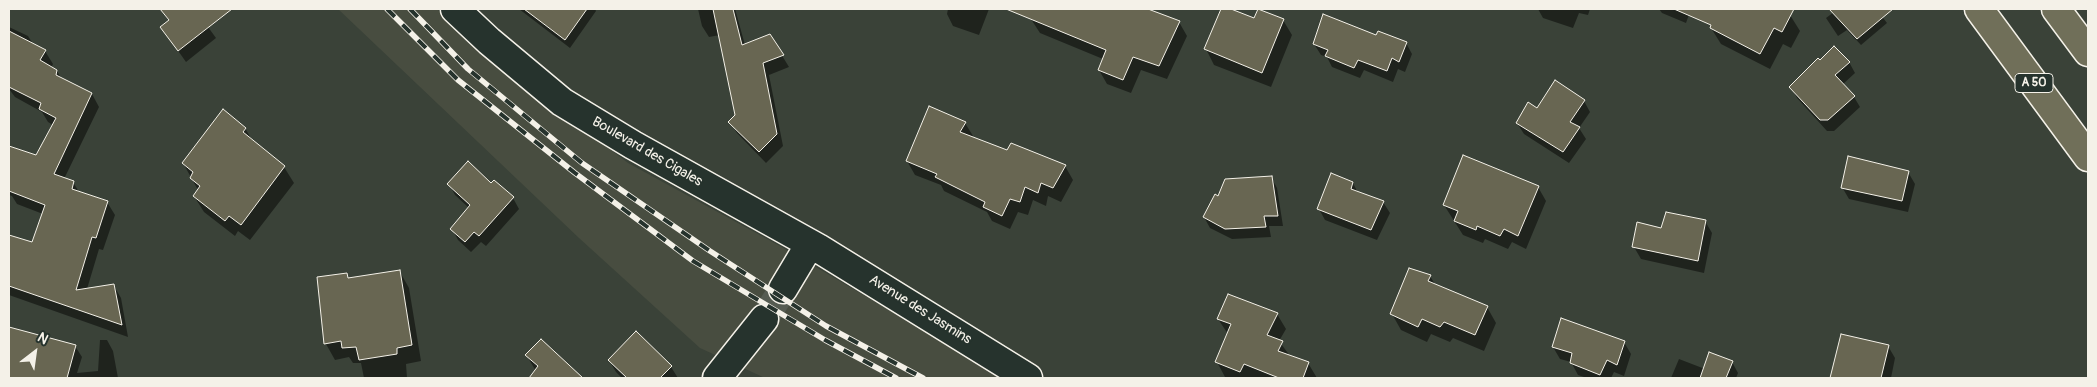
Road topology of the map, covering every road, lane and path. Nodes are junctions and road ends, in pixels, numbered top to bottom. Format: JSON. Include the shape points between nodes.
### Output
{"nodes":[{"id":1,"x":455,"y":9,"type":"edge"},
{"id":2,"x":1979,"y":9,"type":"edge"},
{"id":3,"x":2056,"y":9,"type":"edge"},
{"id":4,"x":2088,"y":52,"type":"edge"},
{"id":5,"x":2088,"y":157,"type":"edge"},
{"id":6,"x":810,"y":244,"type":"junction"},
{"id":7,"x":783,"y":289,"type":"tunnel mouth"},
{"id":8,"x":764,"y":319,"type":"tunnel mouth"},
{"id":9,"x":717,"y":378,"type":"edge"},
{"id":10,"x":1028,"y":378,"type":"edge"}],
"edges":[{"from":1,"to":6,"type":"street","name":"Boulevard des Cigales","via":[[489,42],[562,102]]},
{"from":2,"to":5,"type":"highway","number":"A 50"},
{"from":3,"to":4,"type":"highway"},
{"from":6,"to":7,"type":"street"},
{"from":6,"to":10,"type":"street","name":"Avenue des Jasmins"},
{"from":8,"to":9,"type":"street"}]}
